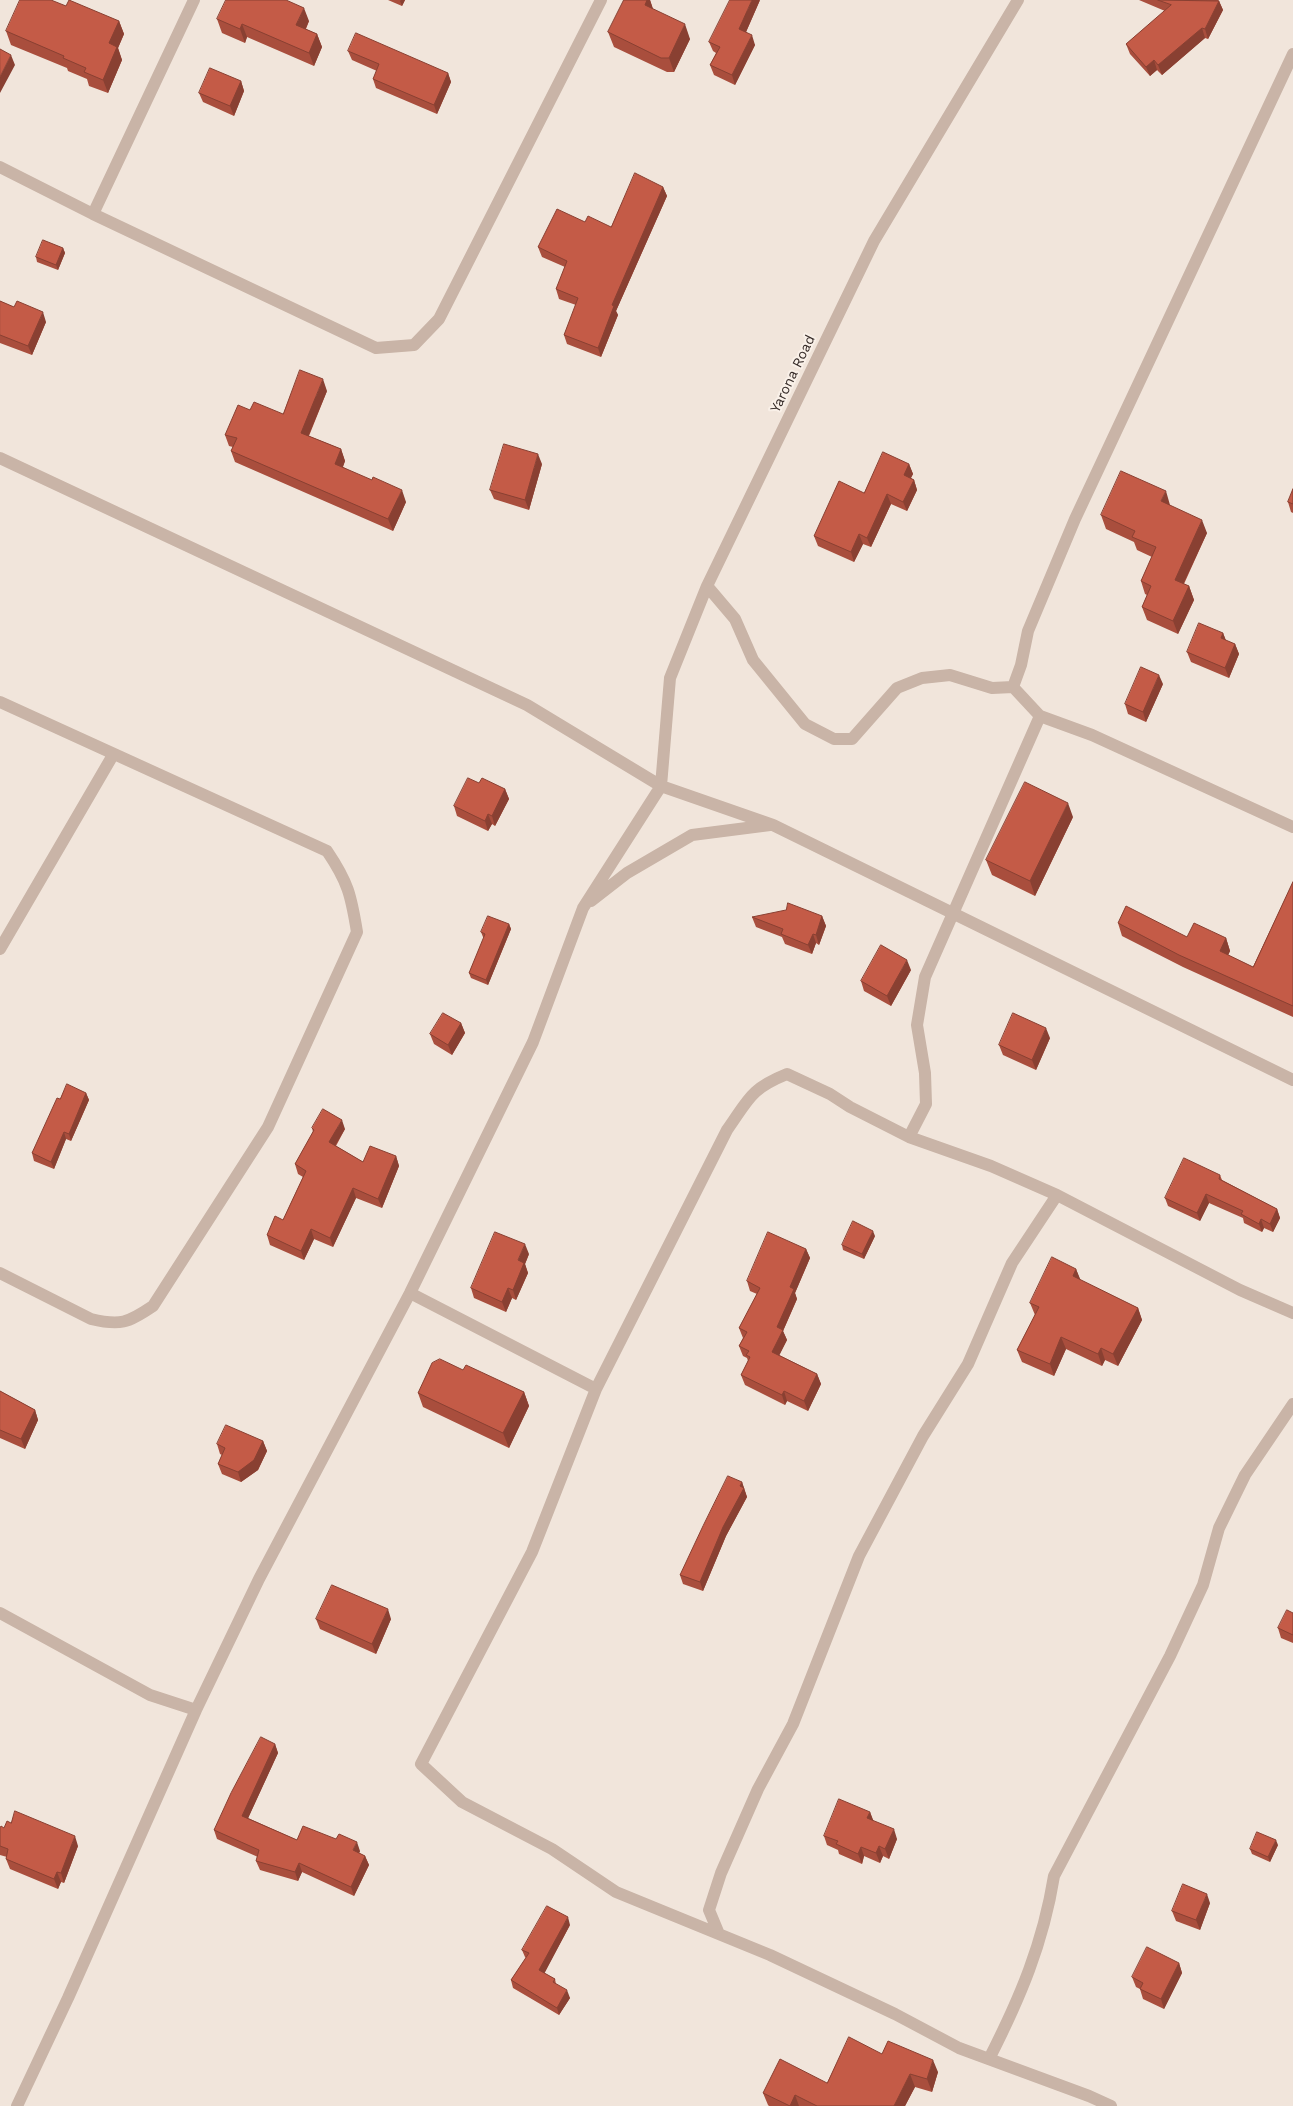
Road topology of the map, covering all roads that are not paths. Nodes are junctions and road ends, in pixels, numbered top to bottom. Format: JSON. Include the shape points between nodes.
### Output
{"nodes":[{"id":1,"x":194,"y":0,"type":"edge"},
{"id":2,"x":601,"y":0,"type":"edge"},
{"id":3,"x":1018,"y":0,"type":"edge"},
{"id":4,"x":1293,"y":54,"type":"edge"},
{"id":5,"x":0,"y":167,"type":"edge"},
{"id":6,"x":93,"y":214,"type":"junction"},
{"id":7,"x":0,"y":458,"type":"edge"},
{"id":8,"x":707,"y":586,"type":"junction"},
{"id":9,"x":1013,"y":687,"type":"junction"},
{"id":10,"x":0,"y":702,"type":"edge"},
{"id":11,"x":1040,"y":716,"type":"junction"},
{"id":12,"x":112,"y":755,"type":"junction"},
{"id":13,"x":661,"y":786,"type":"junction"},
{"id":14,"x":1292,"y":824,"type":"edge"},
{"id":15,"x":773,"y":825,"type":"junction"},
{"id":16,"x":583,"y":908,"type":"junction"},
{"id":17,"x":954,"y":915,"type":"junction"},
{"id":18,"x":0,"y":949,"type":"edge"},
{"id":19,"x":1293,"y":1080,"type":"edge"},
{"id":20,"x":909,"y":1138,"type":"junction"},
{"id":21,"x":1057,"y":1195,"type":"junction"},
{"id":22,"x":0,"y":1273,"type":"edge"},
{"id":23,"x":410,"y":1293,"type":"junction"},
{"id":24,"x":1293,"y":1313,"type":"edge"},
{"id":25,"x":596,"y":1389,"type":"junction"},
{"id":26,"x":1293,"y":1404,"type":"edge"},
{"id":27,"x":0,"y":1613,"type":"edge"},
{"id":28,"x":196,"y":1710,"type":"junction"},
{"id":29,"x":719,"y":1934,"type":"junction"},
{"id":30,"x":989,"y":2059,"type":"junction"},
{"id":31,"x":17,"y":2106,"type":"edge"},
{"id":32,"x":1112,"y":2106,"type":"edge"}],
"edges":[{"from":1,"to":6,"type":"street"},
{"from":2,"to":6,"type":"street","via":[[439,319],[414,346],[376,348]]},
{"from":3,"to":8,"type":"street","name":"Yarona Road","via":[[874,241]]},
{"from":4,"to":9,"type":"street","via":[[1075,519],[1028,631]]},
{"from":5,"to":6,"type":"street"},
{"from":7,"to":13,"type":"street","via":[[527,705]]},
{"from":8,"to":9,"type":"street","via":[[735,619],[753,660],[768,680],[805,724],[834,739],[852,739],[897,688],[922,678],[950,675],[992,688]]},
{"from":8,"to":13,"type":"street","name":"Yarona Road","via":[[670,678]]},
{"from":9,"to":11,"type":"street"},
{"from":10,"to":12,"type":"street"},
{"from":11,"to":14,"type":"street"},
{"from":11,"to":17,"type":"street"},
{"from":12,"to":18,"type":"street"},
{"from":12,"to":22,"type":"street","via":[[327,851],[344,876],[357,932],[268,1127],[153,1306],[134,1319],[107,1323],[91,1319]]},
{"from":13,"to":15,"type":"street"},
{"from":13,"to":16,"type":"street"},
{"from":15,"to":16,"type":"street","via":[[692,835],[627,873]]},
{"from":15,"to":17,"type":"street"},
{"from":16,"to":23,"type":"street","via":[[533,1042]]},
{"from":17,"to":19,"type":"street"},
{"from":17,"to":20,"type":"street","via":[[925,977],[918,1025],[926,1104]]},
{"from":20,"to":21,"type":"street","via":[[990,1166]]},
{"from":20,"to":25,"type":"street","via":[[787,1074],[753,1092],[727,1130]]},
{"from":21,"to":24,"type":"street","via":[[1240,1290]]},
{"from":21,"to":29,"type":"street","via":[[1012,1263],[968,1364],[924,1436],[859,1556],[793,1724],[758,1789],[721,1873],[709,1910]]},
{"from":23,"to":25,"type":"street"},
{"from":23,"to":28,"type":"street","via":[[259,1579]]},
{"from":25,"to":29,"type":"street","via":[[532,1552],[421,1764],[462,1802],[552,1849],[616,1892]]},
{"from":26,"to":30,"type":"street","via":[[1245,1475],[1219,1528],[1203,1585],[1170,1656],[1054,1876],[1038,1949],[1017,2004]]},
{"from":27,"to":28,"type":"street","via":[[150,1695]]},
{"from":28,"to":31,"type":"street"},
{"from":29,"to":30,"type":"street","via":[[895,2014],[959,2048]]},
{"from":30,"to":32,"type":"street"}]}
